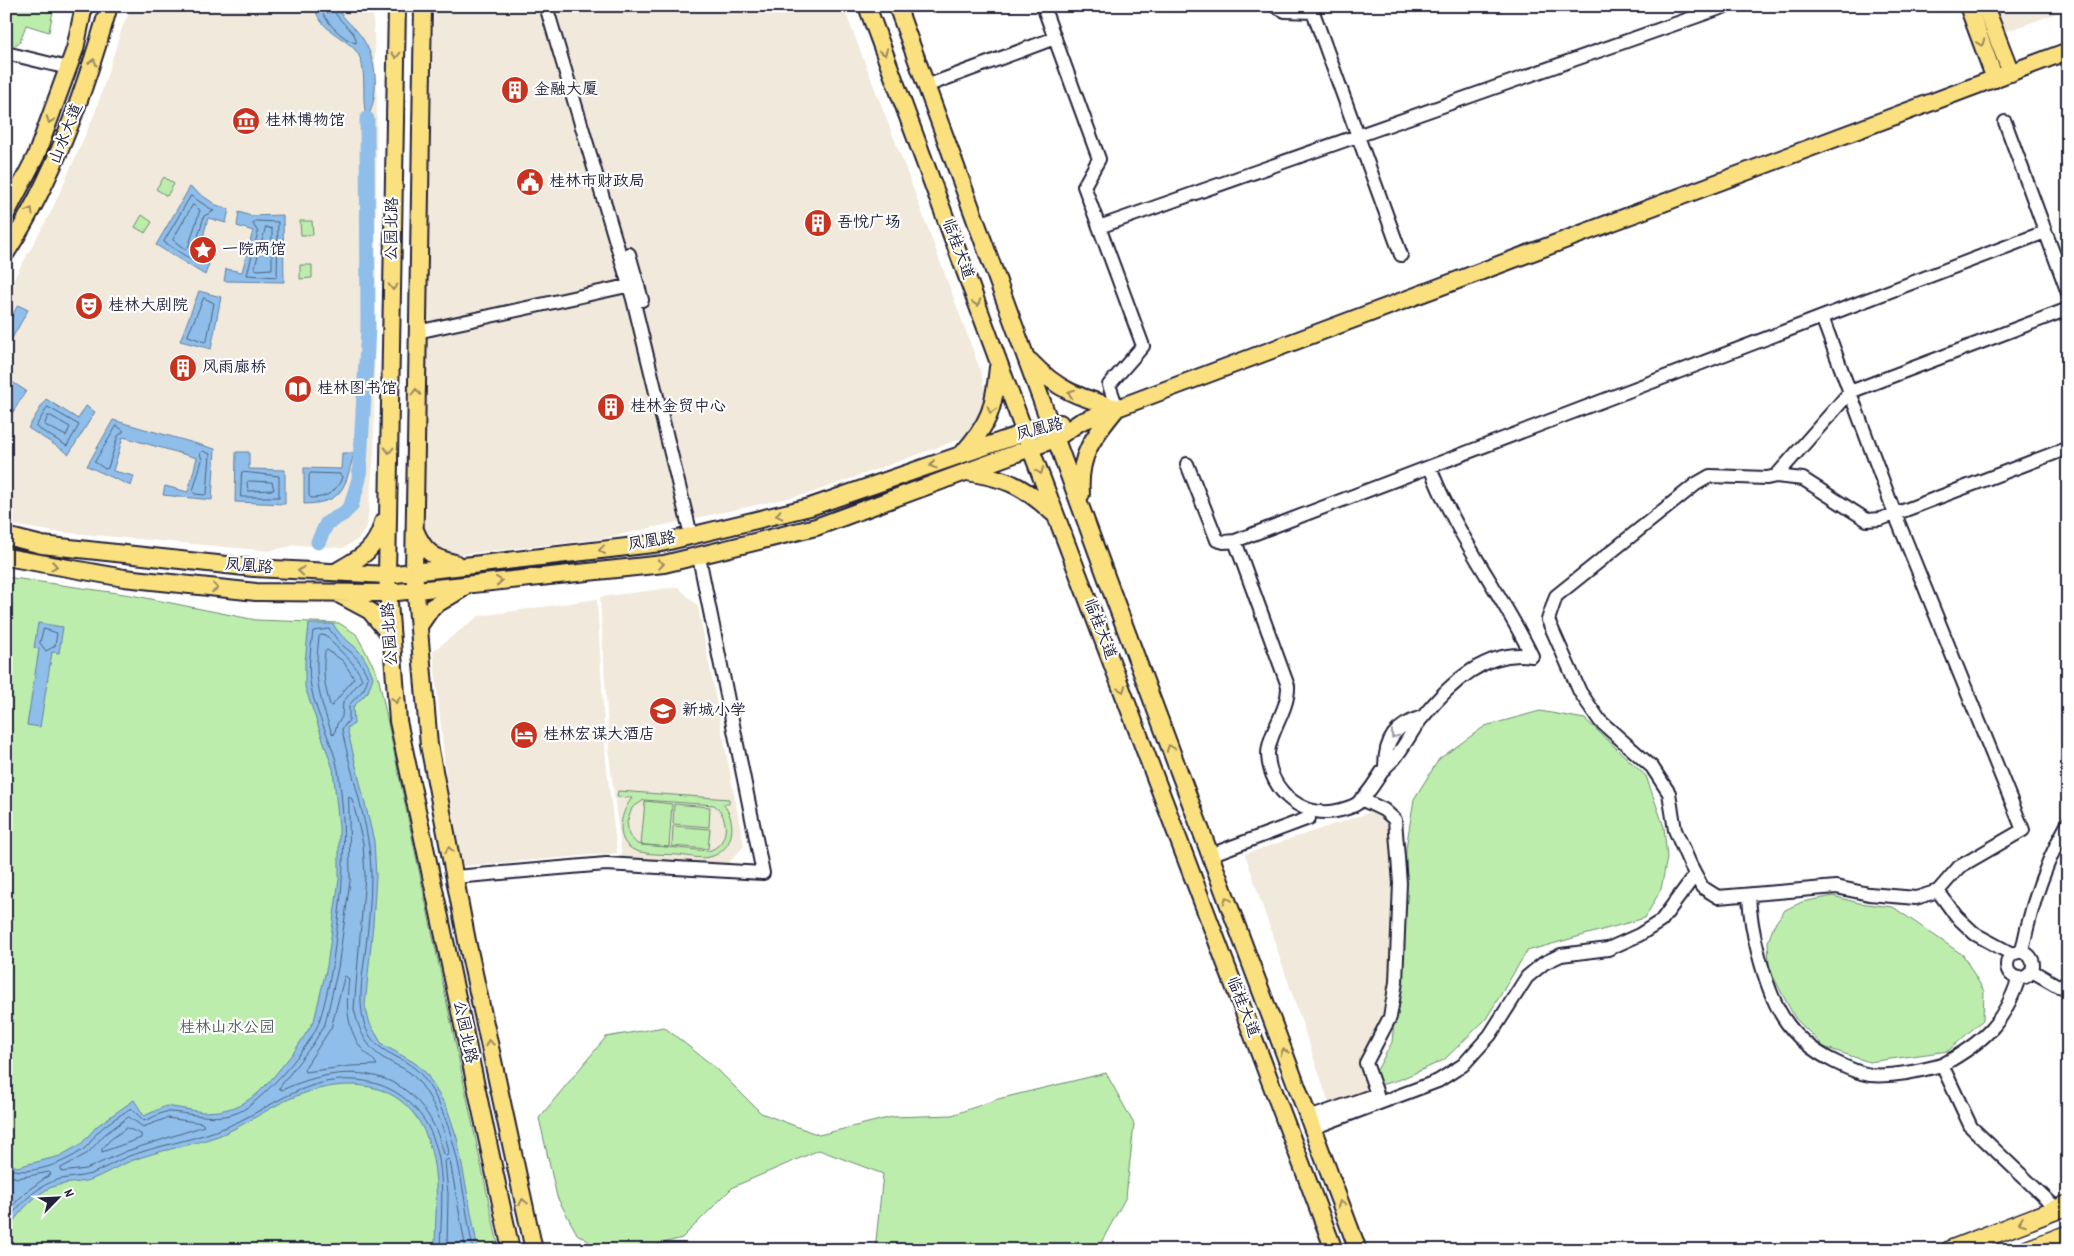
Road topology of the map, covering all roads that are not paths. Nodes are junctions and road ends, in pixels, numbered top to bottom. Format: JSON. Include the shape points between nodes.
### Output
{"nodes":[{"id":1,"x":84,"y":6,"type":"edge"},
{"id":2,"x":109,"y":6,"type":"edge"},
{"id":3,"x":397,"y":6,"type":"edge"},
{"id":4,"x":423,"y":6,"type":"edge"},
{"id":5,"x":546,"y":6,"type":"edge"},
{"id":6,"x":554,"y":6,"type":"edge"},
{"id":7,"x":867,"y":6,"type":"edge"},
{"id":8,"x":897,"y":6,"type":"edge"},
{"id":9,"x":1043,"y":6,"type":"edge"},
{"id":10,"x":1275,"y":6,"type":"edge"},
{"id":11,"x":1726,"y":6,"type":"edge"},
{"id":12,"x":1968,"y":6,"type":"edge"},
{"id":13,"x":1985,"y":6,"type":"edge"},
{"id":14,"x":1054,"y":38,"type":"junction"},
{"id":15,"x":2068,"y":51,"type":"edge"},
{"id":16,"x":6,"y":53,"type":"edge"},
{"id":17,"x":68,"y":68,"type":"junction"},
{"id":18,"x":2011,"y":73,"type":"junction"},
{"id":19,"x":1995,"y":79,"type":"junction"},
{"id":20,"x":926,"y":86,"type":"junction"},
{"id":21,"x":2005,"y":122,"type":"dead end"},
{"id":22,"x":1357,"y":136,"type":"junction"},
{"id":23,"x":6,"y":214,"type":"edge"},
{"id":24,"x":1099,"y":227,"type":"junction"},
{"id":25,"x":2045,"y":232,"type":"junction"},
{"id":26,"x":6,"y":253,"type":"edge"},
{"id":27,"x":1401,"y":256,"type":"dead end"},
{"id":28,"x":633,"y":281,"type":"junction"},
{"id":29,"x":2068,"y":292,"type":"edge"},
{"id":30,"x":2068,"y":309,"type":"edge"},
{"id":31,"x":1822,"y":317,"type":"junction"},
{"id":32,"x":417,"y":330,"type":"junction"},
{"id":33,"x":1025,"y":356,"type":"junction"},
{"id":34,"x":999,"y":362,"type":"junction"},
{"id":35,"x":1850,"y":392,"type":"junction"},
{"id":36,"x":1117,"y":408,"type":"junction"},
{"id":37,"x":1053,"y":431,"type":"junction"},
{"id":38,"x":1028,"y":440,"type":"junction"},
{"id":39,"x":2068,"y":448,"type":"edge"},
{"id":40,"x":961,"y":455,"type":"junction"},
{"id":41,"x":1187,"y":464,"type":"dead end"},
{"id":42,"x":1430,"y":467,"type":"junction"},
{"id":43,"x":964,"y":472,"type":"junction"},
{"id":44,"x":1776,"y":476,"type":"junction"},
{"id":45,"x":388,"y":503,"type":"junction"},
{"id":46,"x":1082,"y":510,"type":"junction"},
{"id":47,"x":1895,"y":514,"type":"junction"},
{"id":48,"x":1056,"y":516,"type":"junction"},
{"id":49,"x":415,"y":529,"type":"junction"},
{"id":50,"x":694,"y":534,"type":"junction"},
{"id":51,"x":6,"y":536,"type":"edge"},
{"id":52,"x":1235,"y":541,"type":"junction"},
{"id":53,"x":6,"y":557,"type":"edge"},
{"id":54,"x":699,"y":557,"type":"junction"},
{"id":55,"x":470,"y":565,"type":"junction"},
{"id":56,"x":414,"y":571,"type":"junction"},
{"id":57,"x":334,"y":572,"type":"junction"},
{"id":58,"x":387,"y":575,"type":"junction"},
{"id":59,"x":472,"y":584,"type":"junction"},
{"id":60,"x":416,"y":590,"type":"junction"},
{"id":61,"x":333,"y":593,"type":"junction"},
{"id":62,"x":388,"y":593,"type":"junction"},
{"id":63,"x":419,"y":626,"type":"junction"},
{"id":64,"x":391,"y":636,"type":"junction"},
{"id":65,"x":1361,"y":800,"type":"junction"},
{"id":66,"x":1309,"y":818,"type":"dead end"},
{"id":67,"x":2068,"y":824,"type":"edge"},
{"id":68,"x":1210,"y":854,"type":"junction"},
{"id":69,"x":1695,"y":875,"type":"junction"},
{"id":70,"x":455,"y":877,"type":"junction"},
{"id":71,"x":1938,"y":891,"type":"junction"},
{"id":72,"x":1749,"y":896,"type":"junction"},
{"id":73,"x":2017,"y":953,"type":"junction"},
{"id":74,"x":2032,"y":971,"type":"junction"},
{"id":75,"x":2019,"y":978,"type":"junction"},
{"id":76,"x":2068,"y":988,"type":"edge"},
{"id":77,"x":1942,"y":1065,"type":"junction"},
{"id":78,"x":1311,"y":1123,"type":"junction"},
{"id":79,"x":2062,"y":1207,"type":"edge"},
{"id":80,"x":2068,"y":1235,"type":"edge"},
{"id":81,"x":2035,"y":1249,"type":"edge"},
{"id":82,"x":511,"y":1250,"type":"edge"},
{"id":83,"x":534,"y":1250,"type":"edge"},
{"id":84,"x":1334,"y":1250,"type":"edge"},
{"id":85,"x":1358,"y":1250,"type":"edge"},
{"id":86,"x":1951,"y":1250,"type":"edge"}],
"edges":[{"from":1,"to":17,"type":"main road","name":"山水大道"},
{"from":26,"to":2,"type":"main road","name":"山水大道","one_way":true,"via":[[54,168],[88,80]]},
{"from":3,"to":45,"type":"main road","name":"公园北路","one_way":true},
{"from":4,"to":32,"type":"main road","name":"公园北路"},
{"from":5,"to":28,"type":"street"},
{"from":6,"to":28,"type":"street"},
{"from":7,"to":34,"type":"main road","name":"临桂大道","one_way":true},
{"from":8,"to":20,"type":"main road","name":"临桂大道"},
{"from":9,"to":14,"type":"street"},
{"from":10,"to":22,"type":"street","via":[[1285,11],[1313,12]]},
{"from":11,"to":22,"type":"street"},
{"from":12,"to":19,"type":"main road","one_way":true},
{"from":13,"to":18,"type":"main road"},
{"from":14,"to":20,"type":"street"},
{"from":14,"to":24,"type":"street","via":[[1099,159],[1084,186]]},
{"from":15,"to":18,"type":"main road","name":"凤凰路"},
{"from":16,"to":17,"type":"street"},
{"from":17,"to":23,"type":"main road","name":"山水大道","one_way":true,"via":[[36,156]]},
{"from":18,"to":19,"type":"main road","name":"凤凰路"},
{"from":19,"to":36,"type":"main road","name":"凤凰路"},
{"from":20,"to":33,"type":"main road","name":"临桂大道"},
{"from":21,"to":25,"type":"street"},
{"from":22,"to":24,"type":"street"},
{"from":22,"to":27,"type":"street"},
{"from":24,"to":36,"type":"street","via":[[1142,346],[1109,386]]},
{"from":25,"to":29,"type":"street"},
{"from":25,"to":31,"type":"street"},
{"from":28,"to":32,"type":"street"},
{"from":28,"to":50,"type":"street"},
{"from":30,"to":35,"type":"street"},
{"from":31,"to":35,"type":"street"},
{"from":31,"to":42,"type":"street"},
{"from":49,"to":32,"type":"main road","name":"公园北路","one_way":true},
{"from":36,"to":33,"type":"main road","one_way":true,"via":[[1064,391]]},
{"from":33,"to":37,"type":"main road","name":"临桂大道"},
{"from":34,"to":38,"type":"main road","name":"临桂大道"},
{"from":34,"to":40,"type":"main road","one_way":true,"via":[[995,399],[987,423]]},
{"from":35,"to":44,"type":"street"},
{"from":35,"to":47,"type":"street"},
{"from":36,"to":37,"type":"main road","name":"凤凰路"},
{"from":36,"to":46,"type":"main road","via":[[1093,440],[1082,463]]},
{"from":37,"to":38,"type":"main road","name":"凤凰路"},
{"from":37,"to":46,"type":"main road","name":"临桂大道"},
{"from":38,"to":40,"type":"main road","name":"凤凰路"},
{"from":38,"to":43,"type":"main road","name":"凤凰路"},
{"from":38,"to":48,"type":"main road","name":"临桂大道","one_way":true},
{"from":39,"to":47,"type":"street"},
{"from":40,"to":50,"type":"main road","name":"凤凰路","one_way":true,"via":[[810,507]]},
{"from":41,"to":52,"type":"street","via":[[1217,540]]},
{"from":42,"to":52,"type":"street"},
{"from":42,"to":65,"type":"street","via":[[1438,489],[1532,656],[1508,655],[1465,674],[1422,717],[1410,721],[1391,738],[1385,750],[1385,767]]},
{"from":43,"to":48,"type":"main road","via":[[1016,484]]},
{"from":43,"to":54,"type":"main road","name":"凤凰路","via":[[816,527]]},
{"from":44,"to":47,"type":"street","via":[[1803,479],[1867,520]]},
{"from":44,"to":69,"type":"street","via":[[1710,476],[1696,484],[1556,596],[1548,620],[1580,692],[1600,721],[1652,768],[1669,794],[1675,830]]},
{"from":45,"to":57,"type":"main road","via":[[379,539],[367,553]]},
{"from":45,"to":58,"type":"main road","name":"公园北路"},
{"from":68,"to":46,"type":"main road","name":"临桂大道","one_way":true},
{"from":47,"to":71,"type":"street","via":[[2024,830],[1959,867]]},
{"from":48,"to":84,"type":"main road","name":"临桂大道","one_way":true},
{"from":49,"to":55,"type":"main road","via":[[420,543],[432,556]]},
{"from":49,"to":56,"type":"main road","name":"公园北路"},
{"from":50,"to":55,"type":"main road","name":"凤凰路","one_way":true,"via":[[661,543]]},
{"from":57,"to":51,"type":"main road","name":"凤凰路","one_way":true,"via":[[254,568],[142,556],[42,545]]},
{"from":52,"to":65,"type":"street","via":[[1288,686],[1287,700],[1268,753],[1275,780],[1294,803],[1306,811],[1332,813],[1350,808]]},
{"from":53,"to":61,"type":"main road","name":"凤凰路","one_way":true,"via":[[124,578],[256,592]]},
{"from":59,"to":54,"type":"main road","name":"凤凰路","one_way":true,"via":[[664,564]]},
{"from":54,"to":70,"type":"street","via":[[763,873],[606,864]]},
{"from":55,"to":56,"type":"main road","name":"凤凰路"},
{"from":56,"to":58,"type":"main road","name":"凤凰路"},
{"from":56,"to":60,"type":"main road","name":"公园北路"},
{"from":57,"to":58,"type":"main road","name":"凤凰路"},
{"from":58,"to":62,"type":"main road","name":"公园北路"},
{"from":59,"to":60,"type":"main road","name":"凤凰路"},
{"from":59,"to":63,"type":"main road","via":[[432,607]]},
{"from":60,"to":62,"type":"main road","name":"凤凰路"},
{"from":60,"to":63,"type":"main road","name":"公园北路"},
{"from":61,"to":62,"type":"main road","name":"凤凰路"},
{"from":61,"to":64,"type":"main road","via":[[370,612]]},
{"from":62,"to":64,"type":"main road","name":"公园北路"},
{"from":70,"to":63,"type":"main road","name":"公园北路","one_way":true,"via":[[429,745]]},
{"from":64,"to":82,"type":"main road","name":"公园北路","one_way":true,"via":[[398,721]]},
{"from":65,"to":78,"type":"street","via":[[1384,810],[1395,820],[1400,918],[1394,1000],[1388,1022],[1366,1063],[1377,1094]]},
{"from":66,"to":68,"type":"street"},
{"from":67,"to":73,"type":"street","via":[[2052,850]]},
{"from":78,"to":68,"type":"main road","name":"临桂大道","one_way":true},
{"from":69,"to":72,"type":"street","via":[[1702,887],[1718,897]]},
{"from":69,"to":78,"type":"street","via":[[1661,921],[1639,935],[1608,949],[1561,955],[1544,963],[1527,977],[1490,1035],[1463,1065],[1438,1081]]},
{"from":83,"to":70,"type":"main road","name":"公园北路","one_way":true},
{"from":71,"to":72,"type":"street","via":[[1916,898],[1836,888]]},
{"from":71,"to":73,"type":"street","via":[[1956,916],[1975,934]]},
{"from":72,"to":77,"type":"street","via":[[1750,922],[1765,983],[1790,1030],[1814,1052],[1846,1068],[1870,1075],[1919,1071]]},
{"from":73,"to":74,"type":"street","via":[[2030,956]]},
{"from":73,"to":75,"type":"street","via":[[2008,958],[2007,968]]},
{"from":74,"to":75,"type":"street"},
{"from":74,"to":76,"type":"street"},
{"from":75,"to":77,"type":"street","via":[[2010,1005],[1989,1032]]},
{"from":77,"to":79,"type":"street","via":[[1971,1127]]},
{"from":85,"to":78,"type":"main road","name":"临桂大道","one_way":true},
{"from":79,"to":86,"type":"highway","one_way":true},
{"from":80,"to":81,"type":"highway"}]}
